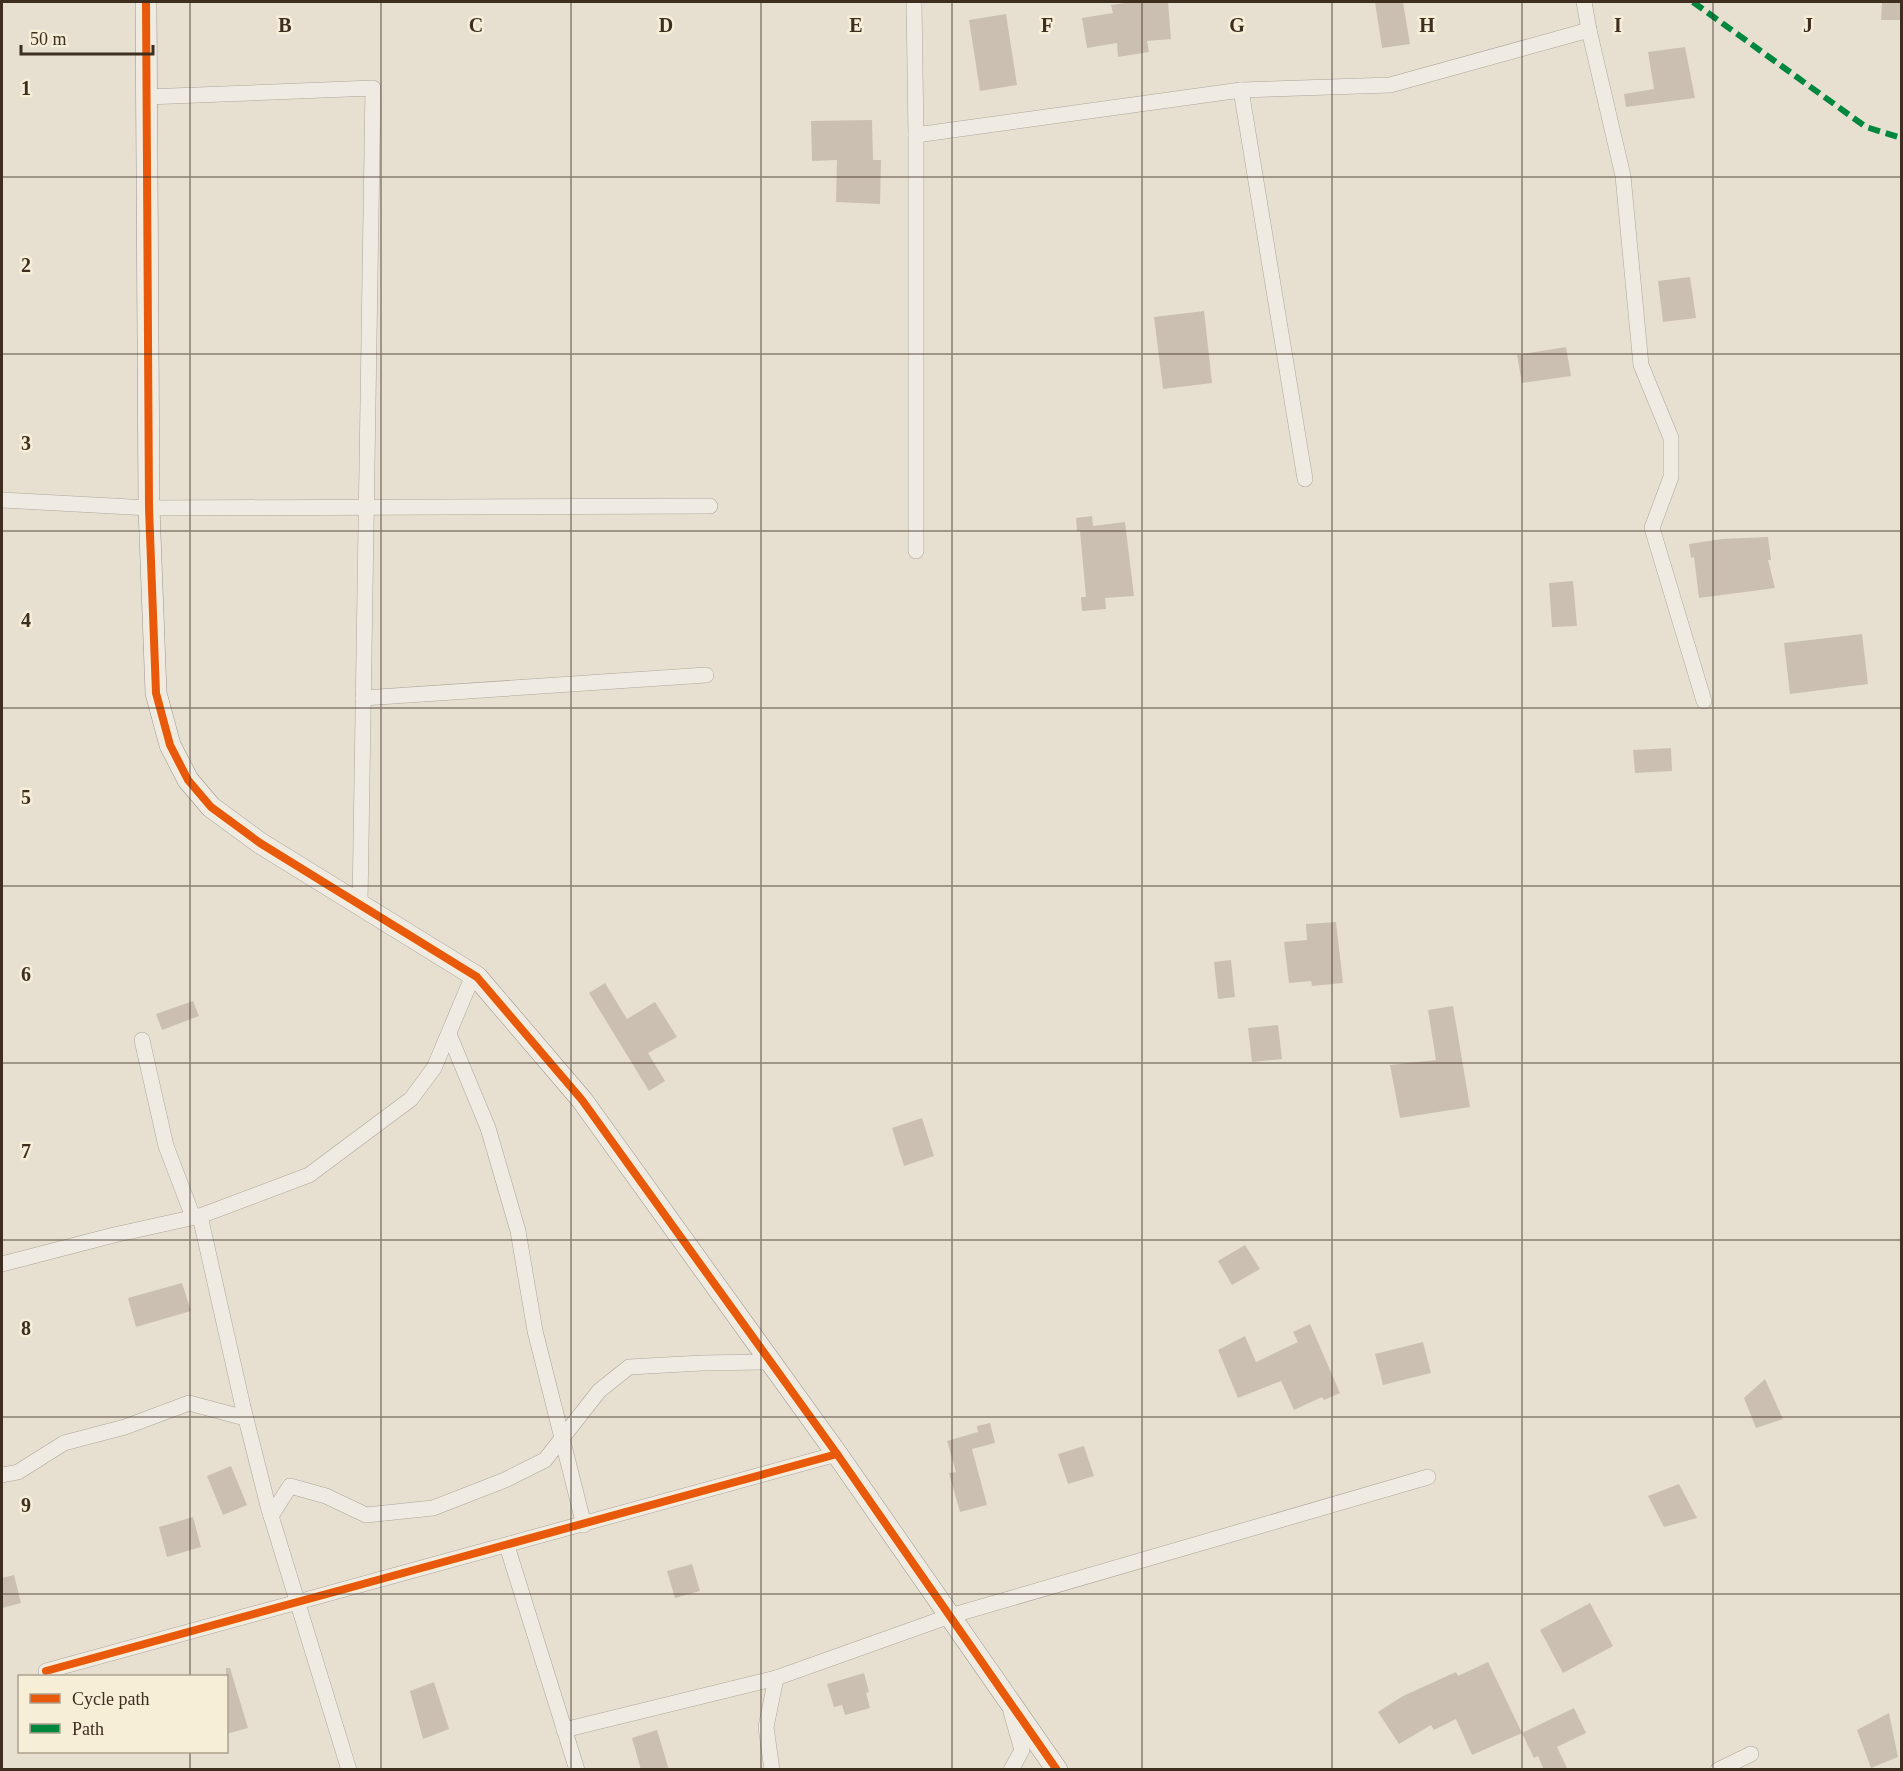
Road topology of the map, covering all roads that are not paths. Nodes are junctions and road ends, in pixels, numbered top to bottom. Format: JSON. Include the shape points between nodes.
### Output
{"nodes":[{"id":1,"x":146,"y":2,"type":"edge"},
{"id":2,"x":914,"y":2,"type":"edge"},
{"id":3,"x":1584,"y":2,"type":"edge"},
{"id":4,"x":1588,"y":30,"type":"junction"},
{"id":5,"x":1241,"y":90,"type":"junction"},
{"id":6,"x":146,"y":97,"type":"junction"},
{"id":7,"x":916,"y":135,"type":"junction"},
{"id":8,"x":1305,"y":479,"type":"dead end"},
{"id":9,"x":2,"y":500,"type":"edge"},
{"id":10,"x":710,"y":506,"type":"dead end"},
{"id":11,"x":365,"y":507,"type":"junction"},
{"id":12,"x":149,"y":508,"type":"junction"},
{"id":13,"x":916,"y":551,"type":"dead end"},
{"id":14,"x":706,"y":675,"type":"dead end"},
{"id":15,"x":363,"y":698,"type":"junction"},
{"id":16,"x":1704,"y":701,"type":"dead end"},
{"id":17,"x":360,"y":905,"type":"junction"},
{"id":18,"x":474,"y":974,"type":"junction"},
{"id":19,"x":449,"y":1034,"type":"junction"},
{"id":20,"x":142,"y":1040,"type":"dead end"},
{"id":21,"x":196,"y":1217,"type":"junction"},
{"id":22,"x":2,"y":1264,"type":"edge"},
{"id":23,"x":771,"y":1362,"type":"junction"},
{"id":24,"x":245,"y":1418,"type":"junction"},
{"id":25,"x":562,"y":1437,"type":"junction"},
{"id":26,"x":837,"y":1454,"type":"junction"},
{"id":27,"x":2,"y":1475,"type":"edge"},
{"id":28,"x":1428,"y":1477,"type":"dead end"},
{"id":29,"x":271,"y":1516,"type":"junction"},
{"id":30,"x":584,"y":1525,"type":"junction"},
{"id":31,"x":507,"y":1546,"type":"junction"},
{"id":32,"x":298,"y":1601,"type":"junction"},
{"id":33,"x":950,"y":1616,"type":"junction"},
{"id":34,"x":46,"y":1671,"type":"dead end"},
{"id":35,"x":776,"y":1678,"type":"junction"},
{"id":36,"x":1007,"y":1697,"type":"junction"},
{"id":37,"x":564,"y":1731,"type":"junction"},
{"id":38,"x":1751,"y":1754,"type":"dead end"},
{"id":39,"x":349,"y":1770,"type":"edge"},
{"id":40,"x":577,"y":1770,"type":"edge"},
{"id":41,"x":772,"y":1770,"type":"edge"},
{"id":42,"x":1011,"y":1770,"type":"edge"},
{"id":43,"x":1057,"y":1770,"type":"edge"},
{"id":44,"x":1718,"y":1770,"type":"edge"}],
"edges":[{"from":1,"to":6,"type":"street"},
{"from":2,"to":7,"type":"street"},
{"from":3,"to":4,"type":"street"},
{"from":4,"to":5,"type":"street","via":[[1390,85]]},
{"from":4,"to":16,"type":"street","via":[[1623,176],[1641,365],[1671,438],[1671,477],[1652,528]]},
{"from":5,"to":7,"type":"street"},
{"from":5,"to":8,"type":"street"},
{"from":6,"to":11,"type":"street","via":[[374,88]]},
{"from":6,"to":12,"type":"street"},
{"from":7,"to":13,"type":"street"},
{"from":9,"to":12,"type":"street"},
{"from":10,"to":11,"type":"street"},
{"from":11,"to":12,"type":"street"},
{"from":11,"to":15,"type":"street"},
{"from":12,"to":17,"type":"street","via":[[156,693],[171,745],[188,780],[211,807],[260,843]]},
{"from":14,"to":15,"type":"street"},
{"from":15,"to":17,"type":"street"},
{"from":17,"to":18,"type":"street"},
{"from":18,"to":19,"type":"street"},
{"from":18,"to":23,"type":"street","via":[[582,1100]]},
{"from":19,"to":21,"type":"street","via":[[434,1068],[411,1099],[309,1175]]},
{"from":19,"to":25,"type":"street","via":[[488,1128],[518,1231],[535,1332]]},
{"from":20,"to":21,"type":"street","via":[[166,1146]]},
{"from":21,"to":22,"type":"street"},
{"from":21,"to":24,"type":"street"},
{"from":23,"to":25,"type":"street","via":[[629,1366],[598,1391]]},
{"from":23,"to":26,"type":"street"},
{"from":24,"to":27,"type":"street","via":[[189,1403],[125,1427],[64,1443],[18,1472]]},
{"from":24,"to":29,"type":"street"},
{"from":25,"to":29,"type":"street","via":[[545,1460],[433,1508],[366,1515],[326,1496],[290,1486]]},
{"from":25,"to":30,"type":"street"},
{"from":26,"to":30,"type":"street"},
{"from":26,"to":33,"type":"street"},
{"from":28,"to":33,"type":"street"},
{"from":29,"to":32,"type":"street"},
{"from":30,"to":31,"type":"street"},
{"from":31,"to":32,"type":"street"},
{"from":31,"to":37,"type":"street"},
{"from":32,"to":34,"type":"street"},
{"from":32,"to":39,"type":"street"},
{"from":33,"to":35,"type":"street"},
{"from":33,"to":36,"type":"street"},
{"from":35,"to":37,"type":"street"},
{"from":35,"to":41,"type":"street","via":[[766,1727]]},
{"from":36,"to":42,"type":"street","via":[[1022,1750]]},
{"from":36,"to":43,"type":"street"},
{"from":37,"to":40,"type":"street"},
{"from":38,"to":44,"type":"street"}]}
